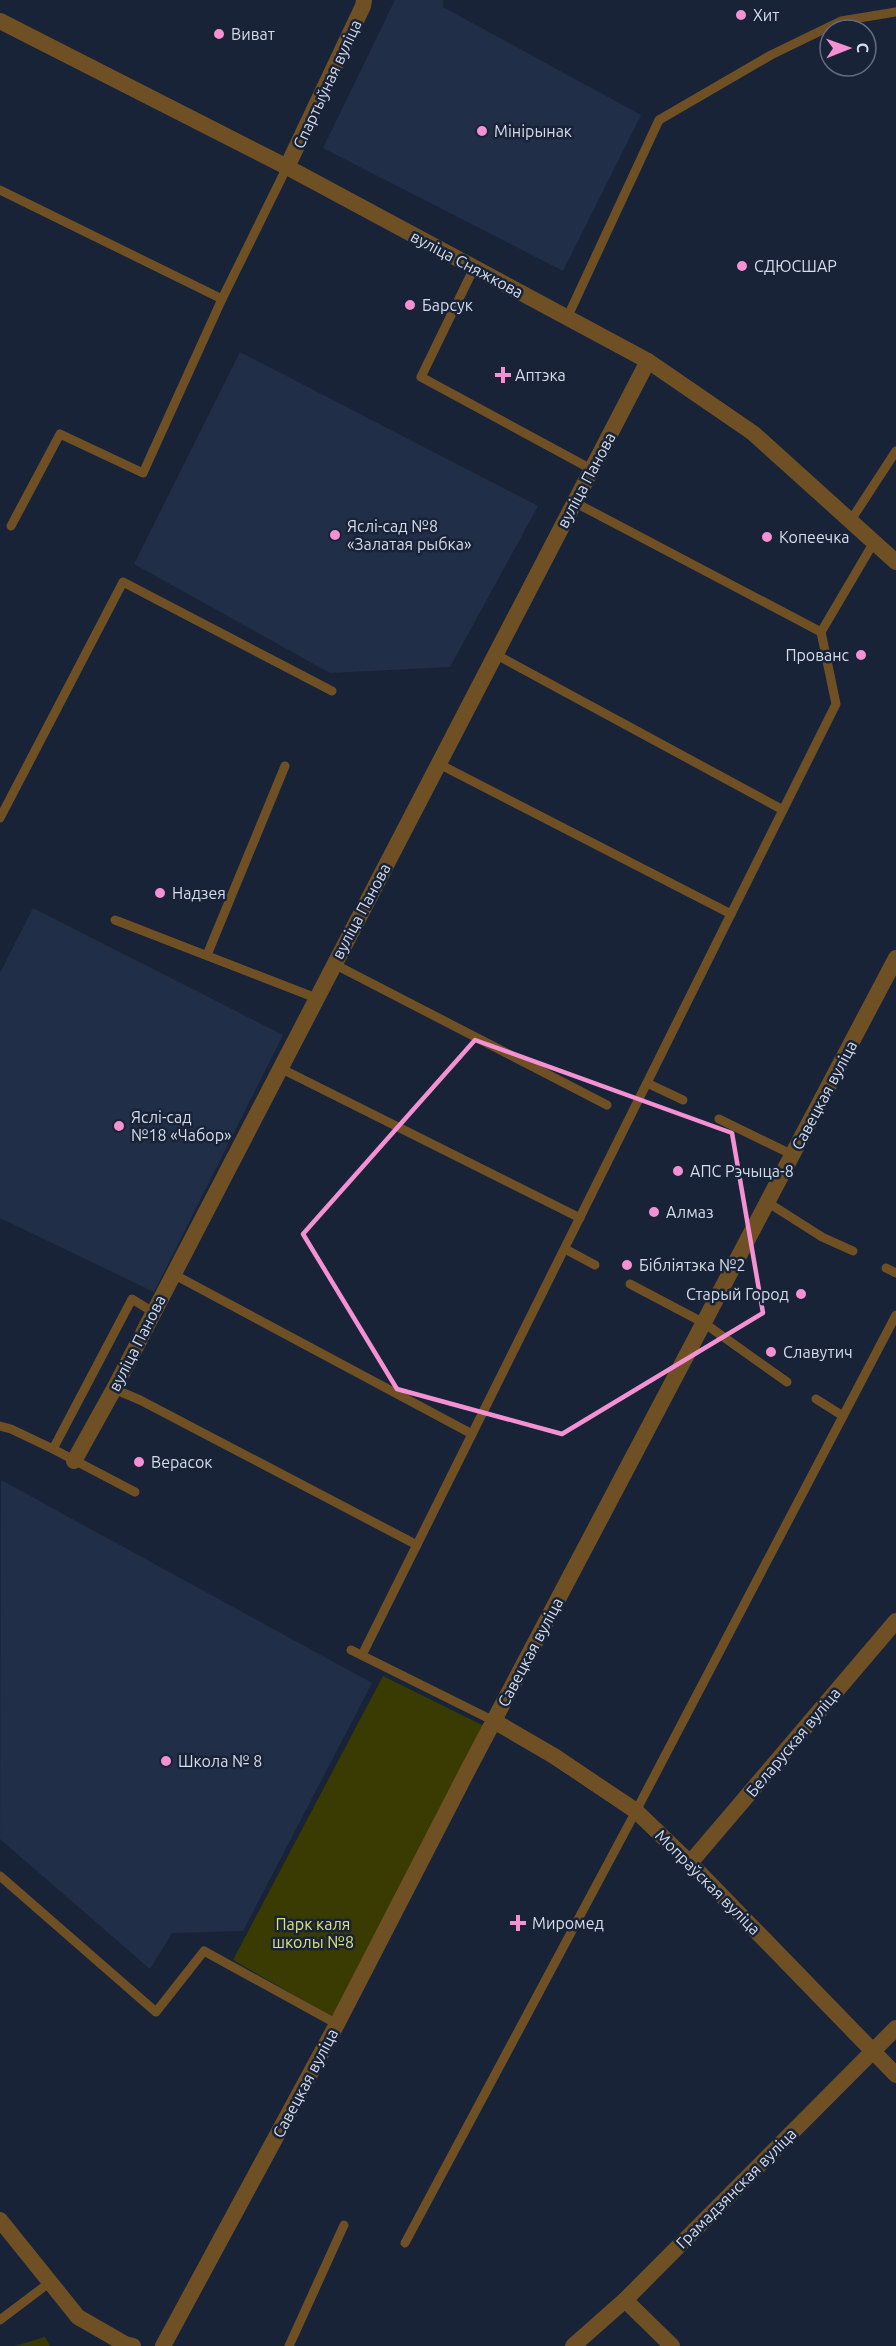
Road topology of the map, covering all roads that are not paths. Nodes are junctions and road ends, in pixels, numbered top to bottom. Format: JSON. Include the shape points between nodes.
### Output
{"nodes":[{"id":1,"x":364,"y":0,"type":"edge"},
{"id":2,"x":896,"y":12,"type":"edge"},
{"id":3,"x":0,"y":21,"type":"edge"},
{"id":4,"x":287,"y":167,"type":"junction"},
{"id":5,"x":0,"y":190,"type":"edge"},
{"id":6,"x":474,"y":268,"type":"junction"},
{"id":7,"x":222,"y":299,"type":"junction"},
{"id":8,"x":567,"y":318,"type":"junction"},
{"id":9,"x":648,"y":362,"type":"junction"},
{"id":10,"x":896,"y":451,"type":"edge"},
{"id":11,"x":591,"y":469,"type":"junction"},
{"id":12,"x":574,"y":502,"type":"junction"},
{"id":13,"x":851,"y":520,"type":"junction"},
{"id":14,"x":11,"y":526,"type":"dead end"},
{"id":15,"x":874,"y":542,"type":"junction"},
{"id":16,"x":896,"y":562,"type":"edge"},
{"id":17,"x":820,"y":632,"type":"junction"},
{"id":18,"x":495,"y":654,"type":"junction"},
{"id":19,"x":332,"y":691,"type":"dead end"},
{"id":20,"x":439,"y":764,"type":"junction"},
{"id":21,"x":285,"y":766,"type":"dead end"},
{"id":22,"x":783,"y":810,"type":"junction"},
{"id":23,"x":0,"y":818,"type":"edge"},
{"id":24,"x":731,"y":914,"type":"junction"},
{"id":25,"x":115,"y":920,"type":"dead end"},
{"id":26,"x":207,"y":955,"type":"junction"},
{"id":27,"x":896,"y":958,"type":"edge"},
{"id":28,"x":334,"y":964,"type":"junction"},
{"id":29,"x":316,"y":998,"type":"junction"},
{"id":30,"x":280,"y":1068,"type":"junction"},
{"id":31,"x":647,"y":1083,"type":"junction"},
{"id":32,"x":683,"y":1101,"type":"dead end"},
{"id":33,"x":607,"y":1105,"type":"dead end"},
{"id":34,"x":719,"y":1119,"type":"dead end"},
{"id":35,"x":793,"y":1155,"type":"junction"},
{"id":36,"x":767,"y":1202,"type":"junction"},
{"id":37,"x":580,"y":1218,"type":"junction"},
{"id":38,"x":565,"y":1249,"type":"junction"},
{"id":39,"x":853,"y":1251,"type":"dead end"},
{"id":40,"x":595,"y":1265,"type":"dead end"},
{"id":41,"x":886,"y":1268,"type":"dead end"},
{"id":42,"x":896,"y":1273,"type":"edge"},
{"id":43,"x":172,"y":1274,"type":"junction"},
{"id":44,"x":630,"y":1284,"type":"dead end"},
{"id":45,"x":153,"y":1312,"type":"junction"},
{"id":46,"x":896,"y":1315,"type":"edge"},
{"id":47,"x":704,"y":1323,"type":"junction"},
{"id":48,"x":787,"y":1382,"type":"dead end"},
{"id":49,"x":114,"y":1389,"type":"junction"},
{"id":50,"x":816,"y":1399,"type":"dead end"},
{"id":51,"x":843,"y":1416,"type":"junction"},
{"id":52,"x":0,"y":1426,"type":"edge"},
{"id":53,"x":472,"y":1434,"type":"junction"},
{"id":54,"x":53,"y":1449,"type":"junction"},
{"id":55,"x":74,"y":1461,"type":"junction"},
{"id":56,"x":135,"y":1492,"type":"dead end"},
{"id":57,"x":417,"y":1545,"type":"junction"},
{"id":58,"x":896,"y":1621,"type":"edge"},
{"id":59,"x":351,"y":1650,"type":"dead end"},
{"id":60,"x":362,"y":1655,"type":"junction"},
{"id":61,"x":494,"y":1721,"type":"junction"},
{"id":62,"x":636,"y":1811,"type":"junction"},
{"id":63,"x":690,"y":1863,"type":"junction"},
{"id":64,"x":0,"y":1875,"type":"edge"},
{"id":65,"x":337,"y":2024,"type":"junction"},
{"id":66,"x":896,"y":2028,"type":"edge"},
{"id":67,"x":873,"y":2051,"type":"junction"},
{"id":68,"x":896,"y":2075,"type":"edge"},
{"id":69,"x":0,"y":2220,"type":"edge"},
{"id":70,"x":344,"y":2226,"type":"dead end"},
{"id":71,"x":405,"y":2243,"type":"dead end"},
{"id":72,"x":49,"y":2283,"type":"junction"},
{"id":73,"x":625,"y":2300,"type":"junction"},
{"id":74,"x":0,"y":2320,"type":"edge"},
{"id":75,"x":133,"y":2346,"type":"edge"},
{"id":76,"x":163,"y":2346,"type":"edge"},
{"id":77,"x":289,"y":2346,"type":"edge"},
{"id":78,"x":573,"y":2346,"type":"edge"},
{"id":79,"x":672,"y":2346,"type":"edge"}],
"edges":[{"from":1,"to":4,"type":"street","name":"Спартыўная вуліца"},
{"from":2,"to":8,"type":"lane","via":[[841,21],[771,55],[659,120]]},
{"from":3,"to":4,"type":"street","name":"вуліца Сняжкова"},
{"from":4,"to":6,"type":"street","name":"вуліца Сняжкова"},
{"from":4,"to":7,"type":"lane"},
{"from":5,"to":7,"type":"lane"},
{"from":6,"to":8,"type":"street","name":"вуліца Сняжкова"},
{"from":6,"to":11,"type":"lane","via":[[421,377]]},
{"from":7,"to":14,"type":"lane","via":[[144,473],[60,434]]},
{"from":8,"to":9,"type":"street","name":"вуліца Сняжкова"},
{"from":9,"to":11,"type":"street","name":"вуліца Панова"},
{"from":9,"to":13,"type":"street","name":"вуліца Сняжкова","via":[[753,433]]},
{"from":10,"to":13,"type":"lane"},
{"from":11,"to":12,"type":"street","name":"вуліца Панова"},
{"from":12,"to":17,"type":"lane"},
{"from":12,"to":18,"type":"street","name":"вуліца Панова"},
{"from":13,"to":15,"type":"street","name":"вуліца Сняжкова"},
{"from":15,"to":16,"type":"street","name":"вуліца Сняжкова"},
{"from":15,"to":17,"type":"lane"},
{"from":17,"to":22,"type":"lane","via":[[836,704]]},
{"from":18,"to":20,"type":"street","name":"вуліца Панова"},
{"from":18,"to":22,"type":"lane"},
{"from":19,"to":23,"type":"lane","via":[[123,582]]},
{"from":20,"to":24,"type":"lane"},
{"from":20,"to":28,"type":"street","name":"вуліца Панова"},
{"from":21,"to":26,"type":"lane"},
{"from":22,"to":24,"type":"lane"},
{"from":24,"to":31,"type":"lane"},
{"from":25,"to":26,"type":"lane"},
{"from":26,"to":29,"type":"lane"},
{"from":27,"to":35,"type":"street","name":"Савецкая вуліца"},
{"from":28,"to":29,"type":"street","name":"вуліца Панова"},
{"from":28,"to":33,"type":"lane"},
{"from":29,"to":30,"type":"street","name":"вуліца Панова"},
{"from":30,"to":37,"type":"lane"},
{"from":30,"to":43,"type":"street","name":"вуліца Панова"},
{"from":31,"to":32,"type":"lane"},
{"from":31,"to":37,"type":"lane"},
{"from":34,"to":35,"type":"lane"},
{"from":35,"to":36,"type":"street","name":"Савецкая вуліца"},
{"from":36,"to":39,"type":"lane","via":[[822,1237]]},
{"from":36,"to":47,"type":"street","name":"Савецкая вуліца"},
{"from":37,"to":38,"type":"lane"},
{"from":38,"to":40,"type":"lane"},
{"from":38,"to":53,"type":"lane"},
{"from":41,"to":42,"type":"lane"},
{"from":43,"to":45,"type":"street","name":"вуліца Панова"},
{"from":43,"to":53,"type":"lane"},
{"from":44,"to":47,"type":"lane"},
{"from":45,"to":49,"type":"street","name":"вуліца Панова"},
{"from":45,"to":54,"type":"lane","via":[[132,1299]]},
{"from":46,"to":51,"type":"lane"},
{"from":47,"to":48,"type":"lane"},
{"from":47,"to":61,"type":"street","name":"Савецкая вуліца"},
{"from":49,"to":55,"type":"street","name":"вуліца Панова"},
{"from":49,"to":57,"type":"lane"},
{"from":50,"to":51,"type":"lane"},
{"from":51,"to":62,"type":"lane"},
{"from":52,"to":54,"type":"lane"},
{"from":53,"to":57,"type":"lane"},
{"from":54,"to":55,"type":"lane"},
{"from":55,"to":56,"type":"lane"},
{"from":57,"to":60,"type":"lane"},
{"from":58,"to":63,"type":"street","name":"Беларуская вуліца"},
{"from":59,"to":60,"type":"lane"},
{"from":60,"to":61,"type":"lane"},
{"from":61,"to":62,"type":"street","name":"Мопраўская вуліца"},
{"from":61,"to":65,"type":"street","name":"Савецкая вуліца"},
{"from":62,"to":63,"type":"street","name":"Мопраўская вуліца"},
{"from":62,"to":71,"type":"lane"},
{"from":63,"to":67,"type":"street","name":"Мопраўская вуліца"},
{"from":64,"to":65,"type":"lane","via":[[156,2012],[204,1950]]},
{"from":65,"to":76,"type":"street","name":"Савецкая вуліца"},
{"from":66,"to":67,"type":"street","name":"Грамадзянская вуліца"},
{"from":67,"to":68,"type":"street","name":"Мопраўская вуліца"},
{"from":67,"to":73,"type":"street","name":"Грамадзянская вуліца"},
{"from":69,"to":72,"type":"street"},
{"from":70,"to":77,"type":"lane"},
{"from":72,"to":74,"type":"lane"},
{"from":72,"to":75,"type":"street","via":[[78,2317]]},
{"from":73,"to":78,"type":"street","name":"Грамадзянская вуліца"},
{"from":73,"to":79,"type":"street"}]}
